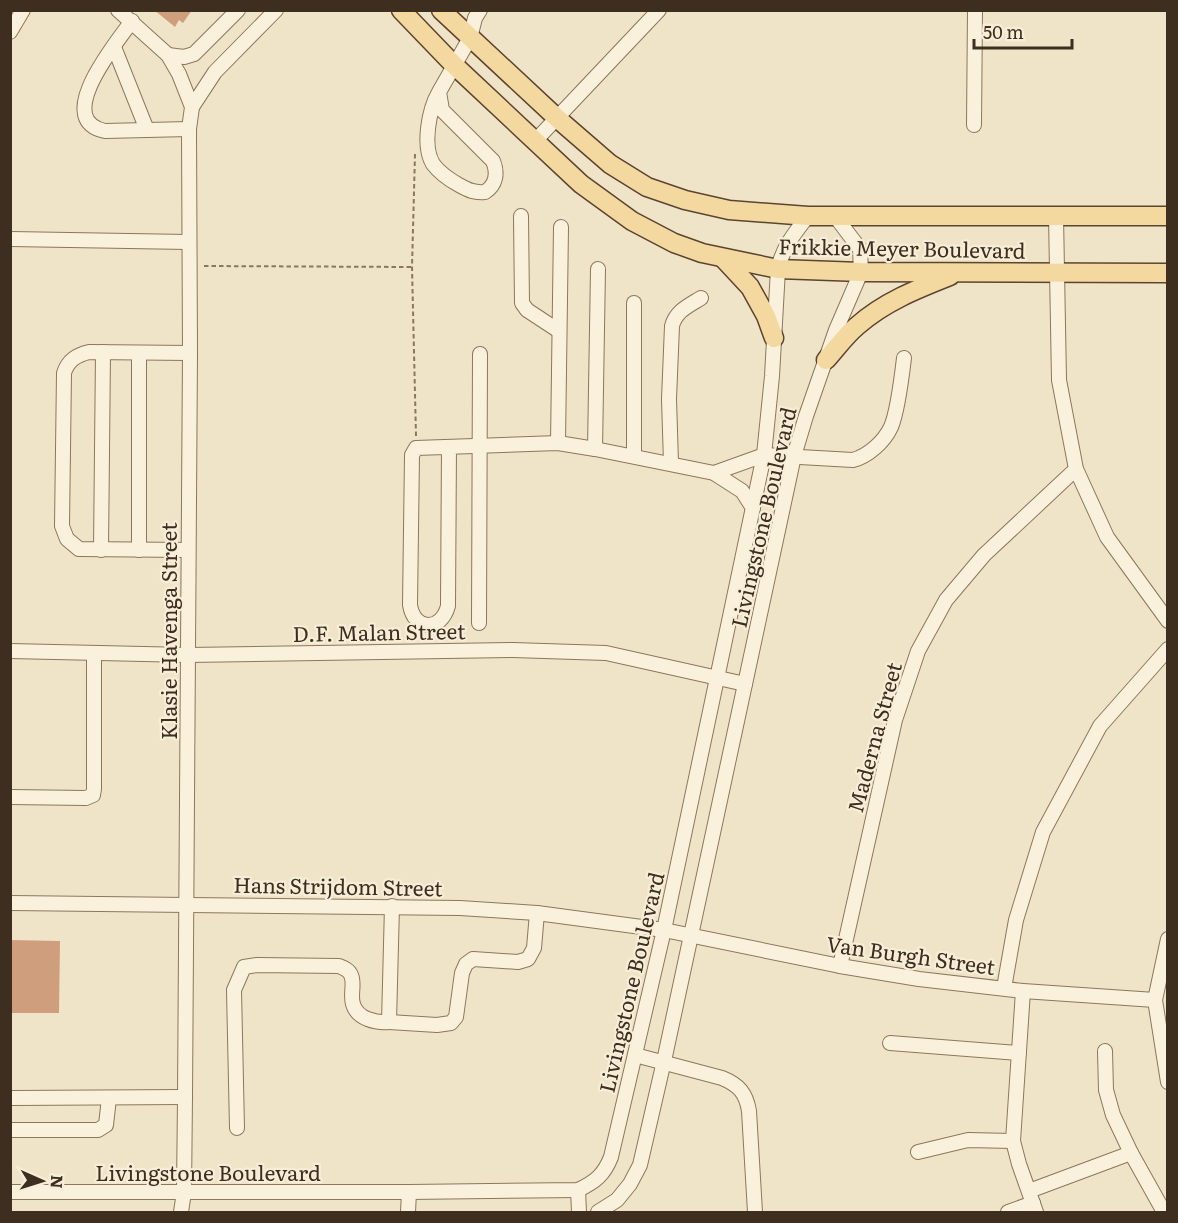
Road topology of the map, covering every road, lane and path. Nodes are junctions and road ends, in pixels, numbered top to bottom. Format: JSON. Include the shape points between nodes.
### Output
{"nodes":[{"id":1,"x":23,"y":10,"type":"edge"},
{"id":2,"x":118,"y":10,"type":"edge"},
{"id":3,"x":238,"y":10,"type":"edge"},
{"id":4,"x":276,"y":10,"type":"edge"},
{"id":5,"x":401,"y":10,"type":"edge"},
{"id":6,"x":441,"y":10,"type":"edge"},
{"id":7,"x":480,"y":10,"type":"edge"},
{"id":8,"x":659,"y":10,"type":"edge"},
{"id":9,"x":975,"y":10,"type":"edge"},
{"id":10,"x":132,"y":21,"type":"junction"},
{"id":11,"x":10,"y":33,"type":"edge"},
{"id":12,"x":470,"y":38,"type":"junction"},
{"id":13,"x":114,"y":47,"type":"junction"},
{"id":14,"x":168,"y":55,"type":"junction"},
{"id":15,"x":453,"y":64,"type":"junction"},
{"id":16,"x":439,"y":92,"type":"junction"},
{"id":17,"x":192,"y":107,"type":"junction"},
{"id":18,"x":558,"y":119,"type":"junction"},
{"id":19,"x":974,"y":125,"type":"dead end"},
{"id":20,"x":189,"y":129,"type":"junction"},
{"id":21,"x":147,"y":130,"type":"junction"},
{"id":22,"x":428,"y":141,"type":"junction"},
{"id":23,"x":535,"y":141,"type":"junction"},
{"id":24,"x":521,"y":216,"type":"dead end"},
{"id":25,"x":808,"y":216,"type":"junction"},
{"id":26,"x":835,"y":216,"type":"junction"},
{"id":27,"x":1056,"y":216,"type":"junction"},
{"id":28,"x":1167,"y":216,"type":"edge"},
{"id":29,"x":561,"y":227,"type":"dead end"},
{"id":30,"x":10,"y":239,"type":"edge"},
{"id":31,"x":188,"y":242,"type":"junction"},
{"id":32,"x":723,"y":258,"type":"junction"},
{"id":33,"x":189,"y":266,"type":"junction"},
{"id":34,"x":412,"y":267,"type":"junction"},
{"id":35,"x":598,"y":269,"type":"dead end"},
{"id":36,"x":778,"y":269,"type":"junction"},
{"id":37,"x":861,"y":272,"type":"junction"},
{"id":38,"x":1058,"y":272,"type":"junction"},
{"id":39,"x":957,"y":273,"type":"junction"},
{"id":40,"x":1167,"y":273,"type":"edge"},
{"id":41,"x":700,"y":298,"type":"dead end"},
{"id":42,"x":634,"y":303,"type":"dead end"},
{"id":43,"x":559,"y":331,"type":"junction"},
{"id":44,"x":774,"y":338,"type":"junction"},
{"id":45,"x":103,"y":352,"type":"junction"},
{"id":46,"x":140,"y":353,"type":"junction"},
{"id":47,"x":190,"y":353,"type":"junction"},
{"id":48,"x":480,"y":354,"type":"dead end"},
{"id":49,"x":904,"y":358,"type":"dead end"},
{"id":50,"x":826,"y":360,"type":"junction"},
{"id":51,"x":558,"y":443,"type":"junction"},
{"id":52,"x":480,"y":446,"type":"junction"},
{"id":53,"x":449,"y":447,"type":"junction"},
{"id":54,"x":416,"y":448,"type":"junction"},
{"id":55,"x":595,"y":448,"type":"junction"},
{"id":56,"x":764,"y":455,"type":"junction"},
{"id":57,"x":634,"y":456,"type":"junction"},
{"id":58,"x":794,"y":456,"type":"junction"},
{"id":59,"x":671,"y":463,"type":"junction"},
{"id":60,"x":1076,"y":469,"type":"junction"},
{"id":61,"x":714,"y":473,"type":"junction"},
{"id":62,"x":753,"y":508,"type":"junction"},
{"id":63,"x":101,"y":550,"type":"junction"},
{"id":64,"x":139,"y":550,"type":"junction"},
{"id":65,"x":188,"y":550,"type":"junction"},
{"id":66,"x":1167,"y":621,"type":"edge"},
{"id":67,"x":479,"y":623,"type":"dead end"},
{"id":68,"x":1167,"y":649,"type":"edge"},
{"id":69,"x":10,"y":651,"type":"edge"},
{"id":70,"x":94,"y":652,"type":"junction"},
{"id":71,"x":188,"y":656,"type":"junction"},
{"id":72,"x":717,"y":679,"type":"junction"},
{"id":73,"x":746,"y":684,"type":"junction"},
{"id":74,"x":10,"y":797,"type":"edge"},
{"id":75,"x":10,"y":903,"type":"edge"},
{"id":76,"x":187,"y":904,"type":"junction"},
{"id":77,"x":392,"y":906,"type":"junction"},
{"id":78,"x":537,"y":913,"type":"junction"},
{"id":79,"x":664,"y":930,"type":"junction"},
{"id":80,"x":691,"y":935,"type":"junction"},
{"id":81,"x":1167,"y":939,"type":"edge"},
{"id":82,"x":840,"y":966,"type":"junction"},
{"id":83,"x":1004,"y":988,"type":"junction"},
{"id":84,"x":1023,"y":991,"type":"junction"},
{"id":85,"x":1155,"y":1000,"type":"junction"},
{"id":86,"x":389,"y":1022,"type":"junction"},
{"id":87,"x":890,"y":1043,"type":"dead end"},
{"id":88,"x":1105,"y":1051,"type":"dead end"},
{"id":89,"x":1018,"y":1053,"type":"junction"},
{"id":90,"x":636,"y":1054,"type":"junction"},
{"id":91,"x":664,"y":1061,"type":"junction"},
{"id":92,"x":1167,"y":1082,"type":"edge"},
{"id":93,"x":185,"y":1097,"type":"junction"},
{"id":94,"x":10,"y":1098,"type":"edge"},
{"id":95,"x":109,"y":1098,"type":"junction"},
{"id":96,"x":237,"y":1128,"type":"dead end"},
{"id":97,"x":10,"y":1130,"type":"edge"},
{"id":98,"x":1013,"y":1141,"type":"junction"},
{"id":99,"x":918,"y":1152,"type":"dead end"},
{"id":100,"x":1131,"y":1153,"type":"junction"},
{"id":101,"x":578,"y":1190,"type":"junction"},
{"id":102,"x":10,"y":1191,"type":"edge"},
{"id":103,"x":184,"y":1192,"type":"junction"},
{"id":104,"x":409,"y":1192,"type":"junction"},
{"id":105,"x":1033,"y":1202,"type":"edge"},
{"id":106,"x":181,"y":1212,"type":"edge"},
{"id":107,"x":408,"y":1212,"type":"edge"},
{"id":108,"x":579,"y":1212,"type":"edge"},
{"id":109,"x":598,"y":1212,"type":"edge"},
{"id":110,"x":755,"y":1212,"type":"edge"},
{"id":111,"x":1008,"y":1212,"type":"edge"},
{"id":112,"x":1164,"y":1212,"type":"edge"}],
"edges":[{"from":1,"to":11,"type":"street"},
{"from":2,"to":10,"type":"street","name":"Klasie Havenga Street"},
{"from":3,"to":14,"type":"street","via":[[194,54]]},
{"from":4,"to":17,"type":"street","via":[[215,72]]},
{"from":5,"to":15,"type":"main road","name":"Frikkie Meyer Boulevard"},
{"from":6,"to":12,"type":"main road","name":"Frikkie Meyer Boulevard"},
{"from":7,"to":12,"type":"street"},
{"from":8,"to":18,"type":"street"},
{"from":9,"to":19,"type":"street"},
{"from":10,"to":13,"type":"street"},
{"from":10,"to":14,"type":"street","name":"Klasie Havenga Street"},
{"from":12,"to":15,"type":"street"},
{"from":12,"to":18,"type":"main road","name":"Frikkie Meyer Boulevard"},
{"from":13,"to":21,"type":"street"},
{"from":13,"to":21,"type":"street","via":[[88,90],[84,118],[97,129]]},
{"from":14,"to":17,"type":"street","name":"Klasie Havenga Street"},
{"from":15,"to":16,"type":"street"},
{"from":15,"to":23,"type":"main road","name":"Frikkie Meyer Boulevard"},
{"from":16,"to":22,"type":"street","via":[[431,109]]},
{"from":16,"to":22,"type":"street","via":[[442,110],[493,161],[493,185],[478,193],[454,182],[435,166]]},
{"from":17,"to":20,"type":"street","name":"Klasie Havenga Street"},
{"from":18,"to":23,"type":"street"},
{"from":18,"to":25,"type":"main road","name":"Frikkie Meyer Boulevard","via":[[610,164],[647,187],[729,210]]},
{"from":20,"to":21,"type":"street"},
{"from":20,"to":31,"type":"street","name":"Klasie Havenga Street"},
{"from":22,"to":34,"type":"path","via":[[415,151]]},
{"from":23,"to":32,"type":"main road","name":"Frikkie Meyer Boulevard","via":[[581,184],[632,221],[674,243]]},
{"from":24,"to":43,"type":"street","via":[[522,303]]},
{"from":25,"to":26,"type":"main road","name":"Frikkie Meyer Boulevard"},
{"from":25,"to":36,"type":"street","name":"Livingstone Boulevard","via":[[780,258]]},
{"from":26,"to":27,"type":"main road","name":"Frikkie Meyer Boulevard"},
{"from":26,"to":37,"type":"street","via":[[860,249]]},
{"from":27,"to":28,"type":"main road","name":"Frikkie Meyer Boulevard"},
{"from":27,"to":38,"type":"street"},
{"from":29,"to":43,"type":"street"},
{"from":30,"to":31,"type":"street"},
{"from":31,"to":33,"type":"street","name":"Klasie Havenga Street"},
{"from":32,"to":36,"type":"main road","name":"Frikkie Meyer Boulevard"},
{"from":32,"to":44,"type":"main road","via":[[750,286]]},
{"from":33,"to":34,"type":"path"},
{"from":33,"to":47,"type":"street","name":"Klasie Havenga Street"},
{"from":34,"to":54,"type":"path"},
{"from":35,"to":55,"type":"street"},
{"from":36,"to":37,"type":"main road","name":"Frikkie Meyer Boulevard"},
{"from":36,"to":44,"type":"street","name":"Livingstone Boulevard"},
{"from":37,"to":39,"type":"main road","name":"Frikkie Meyer Boulevard"},
{"from":37,"to":50,"type":"street","name":"Livingstone Boulevard"},
{"from":38,"to":39,"type":"main road","name":"Frikkie Meyer Boulevard"},
{"from":38,"to":40,"type":"main road","name":"Frikkie Meyer Boulevard"},
{"from":38,"to":60,"type":"street","via":[[1059,380]]},
{"from":39,"to":50,"type":"main road","via":[[877,310]]},
{"from":41,"to":59,"type":"street","via":[[675,317],[672,326]]},
{"from":42,"to":57,"type":"street"},
{"from":43,"to":51,"type":"street"},
{"from":44,"to":56,"type":"street","name":"Livingstone Boulevard"},
{"from":45,"to":46,"type":"street"},
{"from":45,"to":63,"type":"street"},
{"from":45,"to":63,"type":"street","via":[[80,354],[64,373],[62,514],[62,526],[74,546]]},
{"from":46,"to":47,"type":"street"},
{"from":46,"to":64,"type":"street"},
{"from":47,"to":65,"type":"street","name":"Klasie Havenga Street"},
{"from":48,"to":52,"type":"street"},
{"from":49,"to":58,"type":"street","via":[[891,428],[874,448],[853,460]]},
{"from":50,"to":58,"type":"street","name":"Livingstone Boulevard"},
{"from":51,"to":52,"type":"street"},
{"from":51,"to":55,"type":"street"},
{"from":52,"to":53,"type":"street"},
{"from":52,"to":67,"type":"street"},
{"from":53,"to":54,"type":"street"},
{"from":53,"to":54,"type":"street","via":[[448,606],[442,620],[429,625],[416,619],[410,604],[412,455]]},
{"from":55,"to":57,"type":"street"},
{"from":56,"to":58,"type":"street"},
{"from":56,"to":61,"type":"street"},
{"from":56,"to":62,"type":"street","name":"Livingstone Boulevard"},
{"from":57,"to":59,"type":"street"},
{"from":58,"to":73,"type":"street","name":"Livingstone Boulevard"},
{"from":59,"to":61,"type":"street"},
{"from":60,"to":66,"type":"street","via":[[1107,537]]},
{"from":60,"to":82,"type":"street","name":"Maderna Street","via":[[984,555],[946,600],[918,651],[895,720]]},
{"from":61,"to":62,"type":"street","via":[[742,491]]},
{"from":62,"to":72,"type":"street","name":"Livingstone Boulevard"},
{"from":63,"to":64,"type":"street"},
{"from":64,"to":65,"type":"street"},
{"from":65,"to":71,"type":"street","name":"Klasie Havenga Street"},
{"from":68,"to":83,"type":"street","via":[[1100,726],[1043,832],[1016,920]]},
{"from":69,"to":70,"type":"street","name":"D.F. Malan Street"},
{"from":70,"to":71,"type":"street","name":"D.F. Malan Street"},
{"from":70,"to":74,"type":"street","via":[[93,795]]},
{"from":71,"to":72,"type":"street","name":"D.F. Malan Street","via":[[513,650],[606,653]]},
{"from":71,"to":76,"type":"street","name":"Klasie Havenga Street"},
{"from":72,"to":73,"type":"street","name":"D.F. Malan Street"},
{"from":72,"to":79,"type":"street","name":"Livingstone Boulevard"},
{"from":73,"to":80,"type":"street","name":"Livingstone Boulevard"},
{"from":75,"to":76,"type":"street","name":"Hans Strijdom Street"},
{"from":76,"to":77,"type":"street","name":"Hans Strijdom Street"},
{"from":76,"to":93,"type":"street","name":"Klasie Havenga Street"},
{"from":77,"to":78,"type":"street","name":"Hans Strijdom Street"},
{"from":77,"to":86,"type":"street"},
{"from":78,"to":79,"type":"street","name":"Hans Strijdom Street"},
{"from":78,"to":86,"type":"street","via":[[534,948],[528,959],[473,959],[466,964],[452,1023]]},
{"from":79,"to":80,"type":"street","name":"Van Burgh Street"},
{"from":79,"to":90,"type":"street","name":"Livingstone Boulevard"},
{"from":80,"to":82,"type":"street","name":"Van Burgh Street"},
{"from":80,"to":91,"type":"street","name":"Livingstone Boulevard"},
{"from":81,"to":85,"type":"street"},
{"from":82,"to":83,"type":"street","name":"Van Burgh Street"},
{"from":83,"to":84,"type":"street","name":"Van Burgh Street"},
{"from":84,"to":85,"type":"street","name":"Van Burgh Street"},
{"from":84,"to":89,"type":"street"},
{"from":85,"to":92,"type":"street"},
{"from":86,"to":96,"type":"street","via":[[365,1019],[358,1013],[352,1004],[351,976],[339,966],[244,967],[234,990]]},
{"from":87,"to":89,"type":"street"},
{"from":88,"to":100,"type":"street","via":[[1106,1089]]},
{"from":89,"to":98,"type":"street"},
{"from":90,"to":91,"type":"street"},
{"from":90,"to":101,"type":"street","name":"Livingstone Boulevard","via":[[607,1168],[594,1182]]},
{"from":91,"to":109,"type":"street","name":"Livingstone Boulevard","via":[[640,1165],[617,1200]]},
{"from":91,"to":110,"type":"street","via":[[722,1078],[742,1091],[749,1111]]},
{"from":93,"to":95,"type":"street"},
{"from":93,"to":103,"type":"street","name":"Klasie Havenga Street"},
{"from":94,"to":95,"type":"street"},
{"from":95,"to":97,"type":"street","via":[[106,1125],[98,1130]]},
{"from":98,"to":99,"type":"street","via":[[968,1140]]},
{"from":98,"to":105,"type":"street"},
{"from":100,"to":105,"type":"street"},
{"from":100,"to":112,"type":"street"},
{"from":101,"to":104,"type":"street","name":"Livingstone Boulevard"},
{"from":101,"to":108,"type":"street"},
{"from":102,"to":103,"type":"street","name":"Livingstone Boulevard"},
{"from":103,"to":104,"type":"street","name":"Livingstone Boulevard"},
{"from":103,"to":106,"type":"street","name":"Klasie Havenga Street"},
{"from":104,"to":107,"type":"street"},
{"from":105,"to":111,"type":"street"}]}
